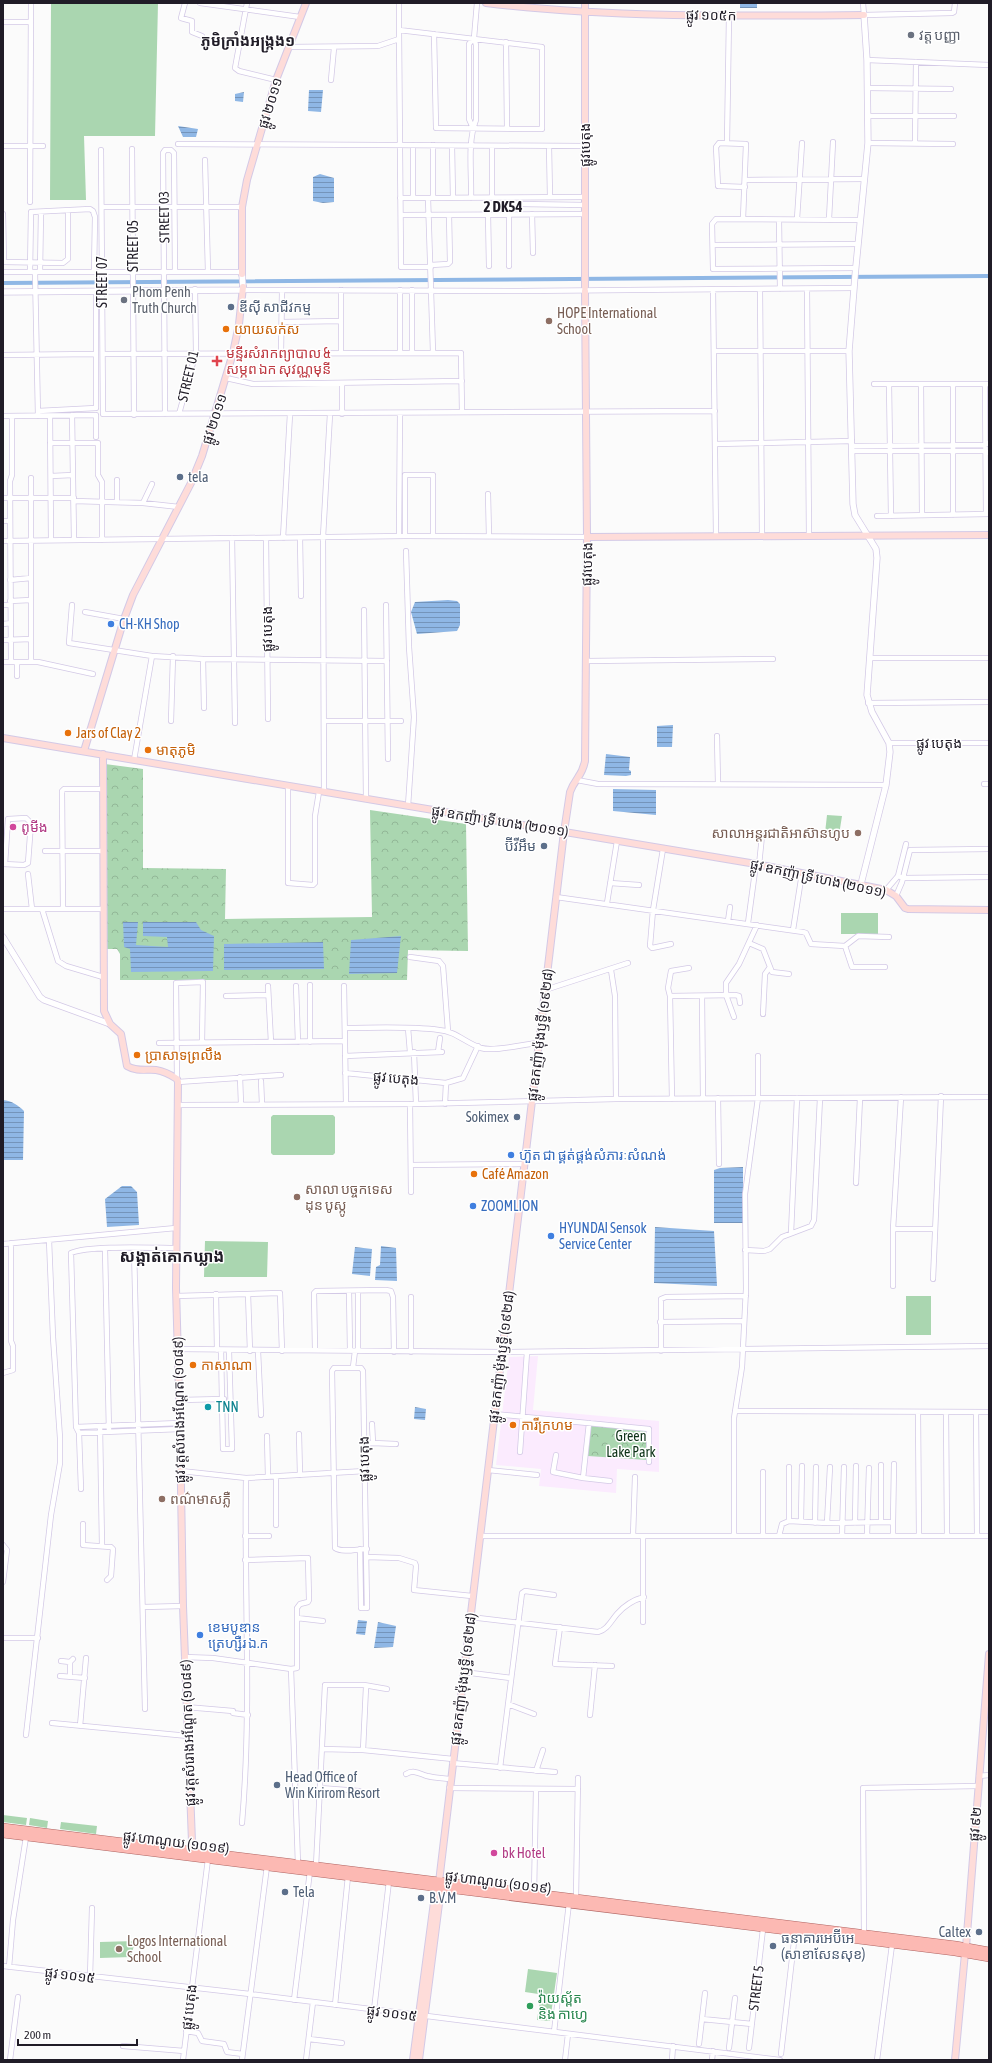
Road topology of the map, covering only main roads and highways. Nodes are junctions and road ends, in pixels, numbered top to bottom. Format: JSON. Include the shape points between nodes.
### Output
{"nodes":[{"id":1,"x":306,"y":3,"type":"edge"},
{"id":2,"x":486,"y":3,"type":"edge"},
{"id":3,"x":585,"y":3,"type":"edge"},
{"id":4,"x":538,"y":6,"type":"edge"},
{"id":5,"x":585,"y":12,"type":"junction"},
{"id":6,"x":864,"y":15,"type":"road end"},
{"id":7,"x":242,"y":273,"type":"road end"},
{"id":8,"x":242,"y":288,"type":"road end"},
{"id":9,"x":989,"y":535,"type":"edge"},
{"id":10,"x":587,"y":537,"type":"junction"},
{"id":11,"x":3,"y":738,"type":"edge"},
{"id":12,"x":84,"y":751,"type":"junction"},
{"id":13,"x":103,"y":754,"type":"junction"},
{"id":14,"x":564,"y":832,"type":"junction"},
{"id":15,"x":989,"y":910,"type":"edge"},
{"id":16,"x":989,"y":1654,"type":"edge"},
{"id":17,"x":3,"y":1827,"type":"edge"},
{"id":18,"x":3,"y":1834,"type":"edge"},
{"id":19,"x":191,"y":1854,"type":"junction"},
{"id":20,"x":312,"y":1867,"type":"junction"},
{"id":21,"x":438,"y":1886,"type":"junction"},
{"id":22,"x":534,"y":1896,"type":"junction"},
{"id":23,"x":864,"y":1938,"type":"junction"},
{"id":24,"x":965,"y":1950,"type":"junction"},
{"id":25,"x":989,"y":1951,"type":"edge"},
{"id":26,"x":989,"y":1958,"type":"edge"},
{"id":27,"x":422,"y":2016,"type":"junction"},
{"id":28,"x":414,"y":2060,"type":"edge"},
{"id":29,"x":419,"y":2060,"type":"edge"},
{"id":30,"x":955,"y":2060,"type":"edge"}],
"edges":[{"from":1,"to":7,"type":"main road","name":"ផ្លូវ ២០១១","via":[[276,80],[247,180],[242,207]]},
{"from":2,"to":4,"type":"main road","name":"ផ្លូវ ១០៥ក"},
{"from":3,"to":5,"type":"main road","name":"ផ្លូវបេតុង"},
{"from":4,"to":5,"type":"main road","name":"ផ្លូវ ១០៥ក"},
{"from":5,"to":6,"type":"main road","name":"ផ្លូវ ១០៥ក","via":[[729,16]]},
{"from":5,"to":10,"type":"main road","name":"ផ្លូវបេតុង"},
{"from":8,"to":12,"type":"main road","name":"ផ្លូវ ២០១១","via":[[233,353],[216,415],[194,476],[139,579],[124,619]]},
{"from":9,"to":10,"type":"main road"},
{"from":10,"to":14,"type":"main road","name":"ផ្លូវបេតុង","via":[[585,761],[583,772],[570,792]]},
{"from":11,"to":12,"type":"main road","name":"ផ្លូវ ឧកញ៉ា ទ្រី ហេង (២០១១)"},
{"from":12,"to":13,"type":"main road","name":"ផ្លូវ ឧកញ៉ា ទ្រី ហេង (២០១១)"},
{"from":13,"to":14,"type":"main road","name":"ផ្លូវ ឧកញ៉ា ទ្រី ហេង (២០១១)"},
{"from":13,"to":19,"type":"main road","name":"ផ្លូវ វត្តសំរោងអណ្ដែត (១០៨៩)","via":[[104,1011],[110,1024],[121,1034],[127,1066],[139,1070],[156,1070],[178,1080],[176,1296],[182,1606]]},
{"from":14,"to":15,"type":"main road","name":"ផ្លូវ ឧកញ៉ា ទ្រី ហេង (២០១១)","via":[[861,884],[886,890],[908,909]]},
{"from":14,"to":21,"type":"main road","name":"ផ្លូវ ឧកញ៉ា ម៉ុងឫទ្ធី (១៩២៨)"},
{"from":16,"to":24,"type":"main road","name":"ផ្លូវ ៩២"},
{"from":17,"to":19,"type":"main road","name":"ផ្លូវ ហាណូយ (១០១៩)"},
{"from":18,"to":19,"type":"main road","name":"ផ្លូវ ហាណូយ (១០១៩)"},
{"from":19,"to":20,"type":"main road","name":"ផ្លូវ ហាណូយ (១០១៩)"},
{"from":19,"to":20,"type":"main road","name":"ផ្លូវ ហាណូយ (១០១៩)","via":[[208,1859],[267,1866]]},
{"from":20,"to":21,"type":"main road","name":"ផ្លូវ ហាណូយ (១០១៩)"},
{"from":20,"to":21,"type":"main road","name":"ផ្លូវ ហាណូយ (១០១៩)","via":[[348,1876]]},
{"from":21,"to":22,"type":"main road","name":"ផ្លូវ ហាណូយ (១០១៩)"},
{"from":21,"to":27,"type":"main road","name":"ផ្លូវ ឧកញ៉ា ម៉ុងឫទ្ធី (១៩២៨)"},
{"from":22,"to":23,"type":"main road","name":"ផ្លូវ ហាណូយ (១០១៩)","via":[[576,1898]]},
{"from":22,"to":23,"type":"main road","name":"ផ្លូវ ហាណូយ (១០១៩)","via":[[763,1929]]},
{"from":23,"to":24,"type":"main road","name":"ផ្លូវ ហាណូយ (១០១៩)"},
{"from":23,"to":24,"type":"main road","name":"ផ្លូវ ហាណូយ (១០១៩)","via":[[892,1944]]},
{"from":24,"to":25,"type":"main road","name":"ផ្លូវ ហាណូយ (១០១៩)"},
{"from":24,"to":26,"type":"main road","name":"ផ្លូវ ហាណូយ (១០១៩)"},
{"from":24,"to":30,"type":"main road","name":"ផ្លូវ ៩២"},
{"from":27,"to":28,"type":"main road","name":"ផ្លូវ ឧកញ៉ា ម៉ុងឫទ្ធី (១៩២៨)"},
{"from":27,"to":29,"type":"main road","name":"ផ្លូវ ឧកញ៉ា ម៉ុងឫទ្ធី (១៩២៨)"}]}
